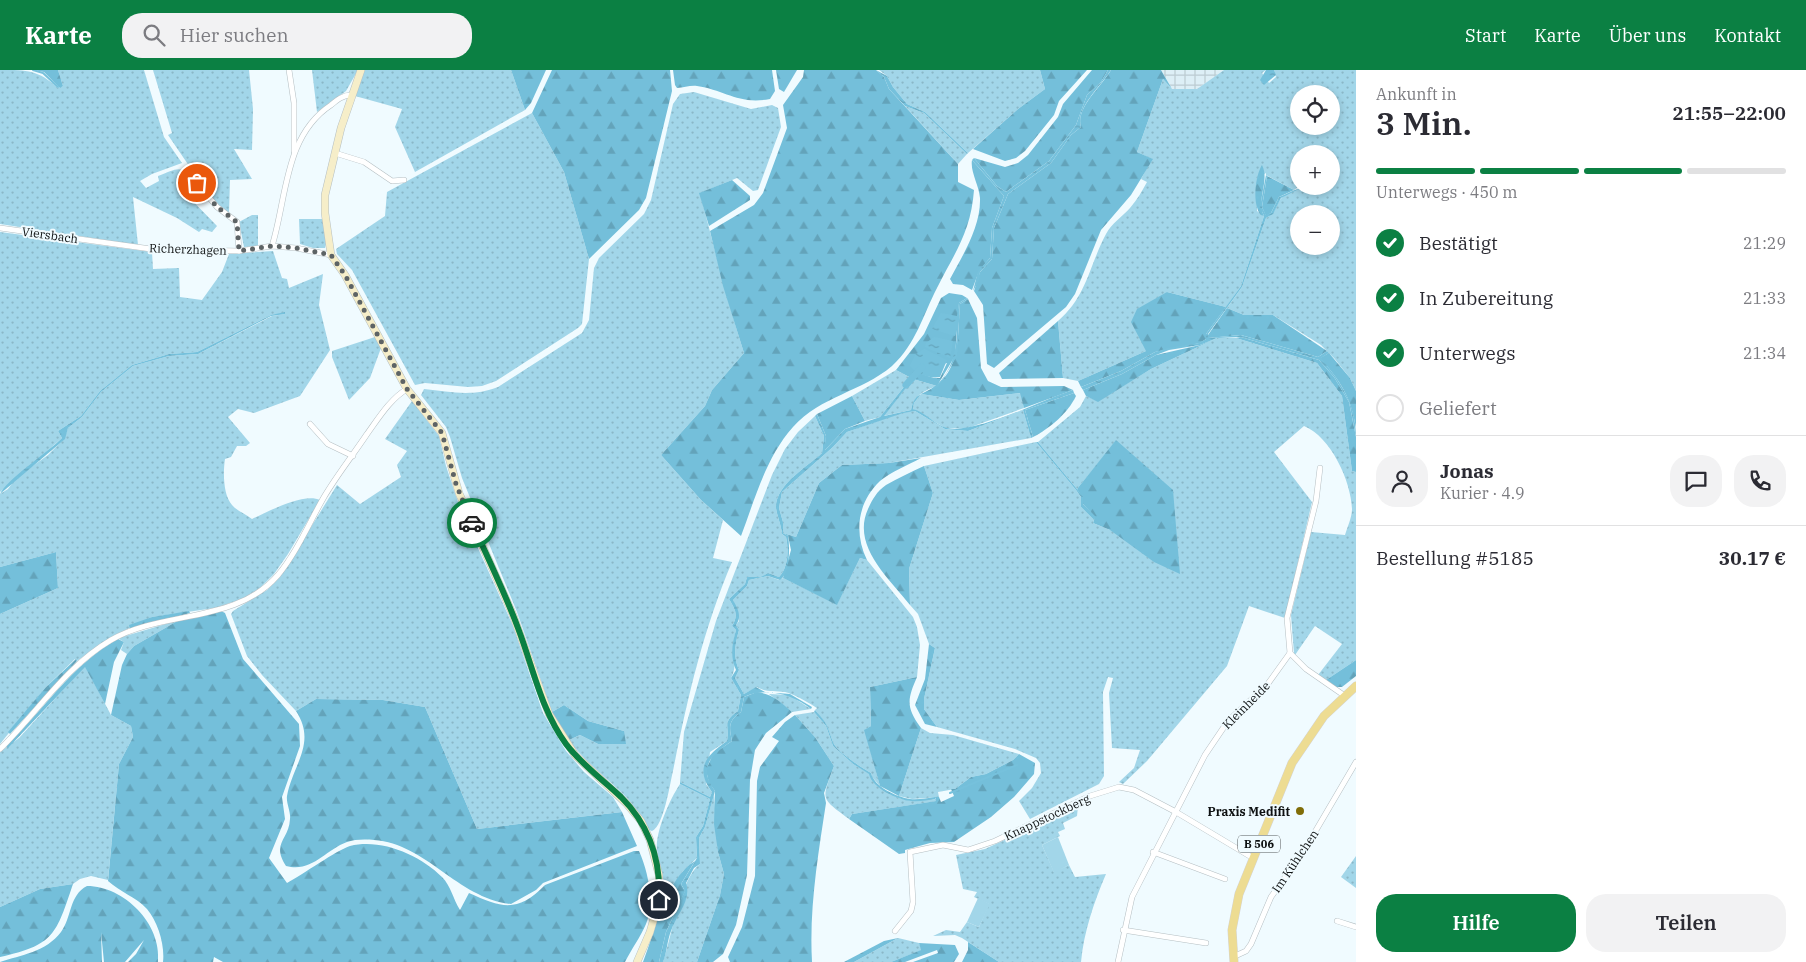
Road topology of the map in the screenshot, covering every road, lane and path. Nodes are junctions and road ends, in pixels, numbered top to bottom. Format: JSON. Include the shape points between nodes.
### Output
{"nodes":[{"id":1,"x":288,"y":70,"type":"edge"},
{"id":2,"x":361,"y":70,"type":"edge"},
{"id":3,"x":351,"y":95,"type":"junction"},
{"id":4,"x":335,"y":153,"type":"junction"},
{"id":5,"x":294,"y":154,"type":"junction"},
{"id":6,"x":404,"y":180,"type":"dead end"},
{"id":7,"x":197,"y":183,"type":"dead end"},
{"id":8,"x":0,"y":228,"type":"edge"},
{"id":9,"x":272,"y":246,"type":"junction"},
{"id":10,"x":138,"y":248,"type":"joint"},
{"id":11,"x":239,"y":251,"type":"junction"},
{"id":12,"x":331,"y":255,"type":"junction"},
{"id":13,"x":407,"y":389,"type":"junction"},
{"id":14,"x":310,"y":424,"type":"dead end"},
{"id":15,"x":352,"y":456,"type":"junction"},
{"id":16,"x":1320,"y":468,"type":"dead end"},
{"id":17,"x":1290,"y":654,"type":"junction"},
{"id":18,"x":1356,"y":686,"type":"edge"},
{"id":19,"x":1345,"y":696,"type":"junction"},
{"id":20,"x":0,"y":749,"type":"edge"},
{"id":21,"x":1356,"y":762,"type":"edge"},
{"id":22,"x":1176,"y":812,"type":"junction"},
{"id":23,"x":1154,"y":852,"type":"junction"},
{"id":24,"x":1253,"y":858,"type":"junction"},
{"id":25,"x":1225,"y":879,"type":"dead end"},
{"id":26,"x":1337,"y":921,"type":"dead end"},
{"id":27,"x":1356,"y":927,"type":"edge"},
{"id":28,"x":896,"y":930,"type":"dead end"},
{"id":29,"x":1123,"y":930,"type":"junction"},
{"id":30,"x":1206,"y":943,"type":"dead end"},
{"id":31,"x":1234,"y":960,"type":"edge"},
{"id":32,"x":637,"y":962,"type":"edge"},
{"id":33,"x":1118,"y":962,"type":"edge"}],
"edges":[{"from":1,"to":5,"type":"street","via":[[294,103]]},
{"from":2,"to":3,"type":"street"},
{"from":3,"to":4,"type":"street"},
{"from":3,"to":5,"type":"street","via":[[340,98],[314,118]]},
{"from":4,"to":6,"type":"street","via":[[364,162],[392,181]]},
{"from":4,"to":12,"type":"street","via":[[324,201]]},
{"from":5,"to":9,"type":"street"},
{"from":7,"to":11,"type":"street","name":"Richerzhagen","via":[[217,207],[237,222]]},
{"from":8,"to":10,"type":"street","name":"Viersbach"},
{"from":9,"to":11,"type":"street","name":"Richerzhagen"},
{"from":9,"to":12,"type":"street","name":"Richerzhagen"},
{"from":10,"to":11,"type":"street","name":"Richerzhagen"},
{"from":12,"to":13,"type":"street"},
{"from":13,"to":15,"type":"street","via":[[393,400]]},
{"from":13,"to":32,"type":"street","via":[[442,433],[459,493],[513,615],[548,714],[575,755],[641,821],[650,840],[659,875],[659,900]]},
{"from":14,"to":15,"type":"street","via":[[328,444]]},
{"from":15,"to":20,"type":"street","via":[[324,497],[287,563],[265,588],[227,608],[160,622],[110,641],[79,663]]},
{"from":16,"to":17,"type":"street","via":[[1316,501],[1288,618]]},
{"from":17,"to":19,"type":"street"},
{"from":17,"to":22,"type":"street","name":"Kleinheide","via":[[1267,685],[1241,706],[1216,736]]},
{"from":18,"to":19,"type":"main road","number":"B 506"},
{"from":19,"to":24,"type":"main road","number":"B 506","via":[[1324,716],[1292,763]]},
{"from":21,"to":31,"type":"street","name":"Im Kühlchen","via":[[1305,849],[1271,897],[1251,944]]},
{"from":22,"to":23,"type":"street","name":"Kleinheide"},
{"from":22,"to":24,"type":"street","name":"Knappstockberg"},
{"from":22,"to":28,"type":"street","name":"Knappstockberg","via":[[1134,790],[1119,787],[1090,796],[995,841],[968,850],[943,845],[910,852],[913,902],[911,911]]},
{"from":23,"to":25,"type":"street"},
{"from":23,"to":29,"type":"street","name":"Kleinheide","via":[[1132,897]]},
{"from":24,"to":31,"type":"main road","number":"B 506","via":[[1233,918],[1231,940]]},
{"from":26,"to":27,"type":"street"},
{"from":29,"to":30,"type":"street"},
{"from":29,"to":33,"type":"street","name":"Kleinheide"}]}
